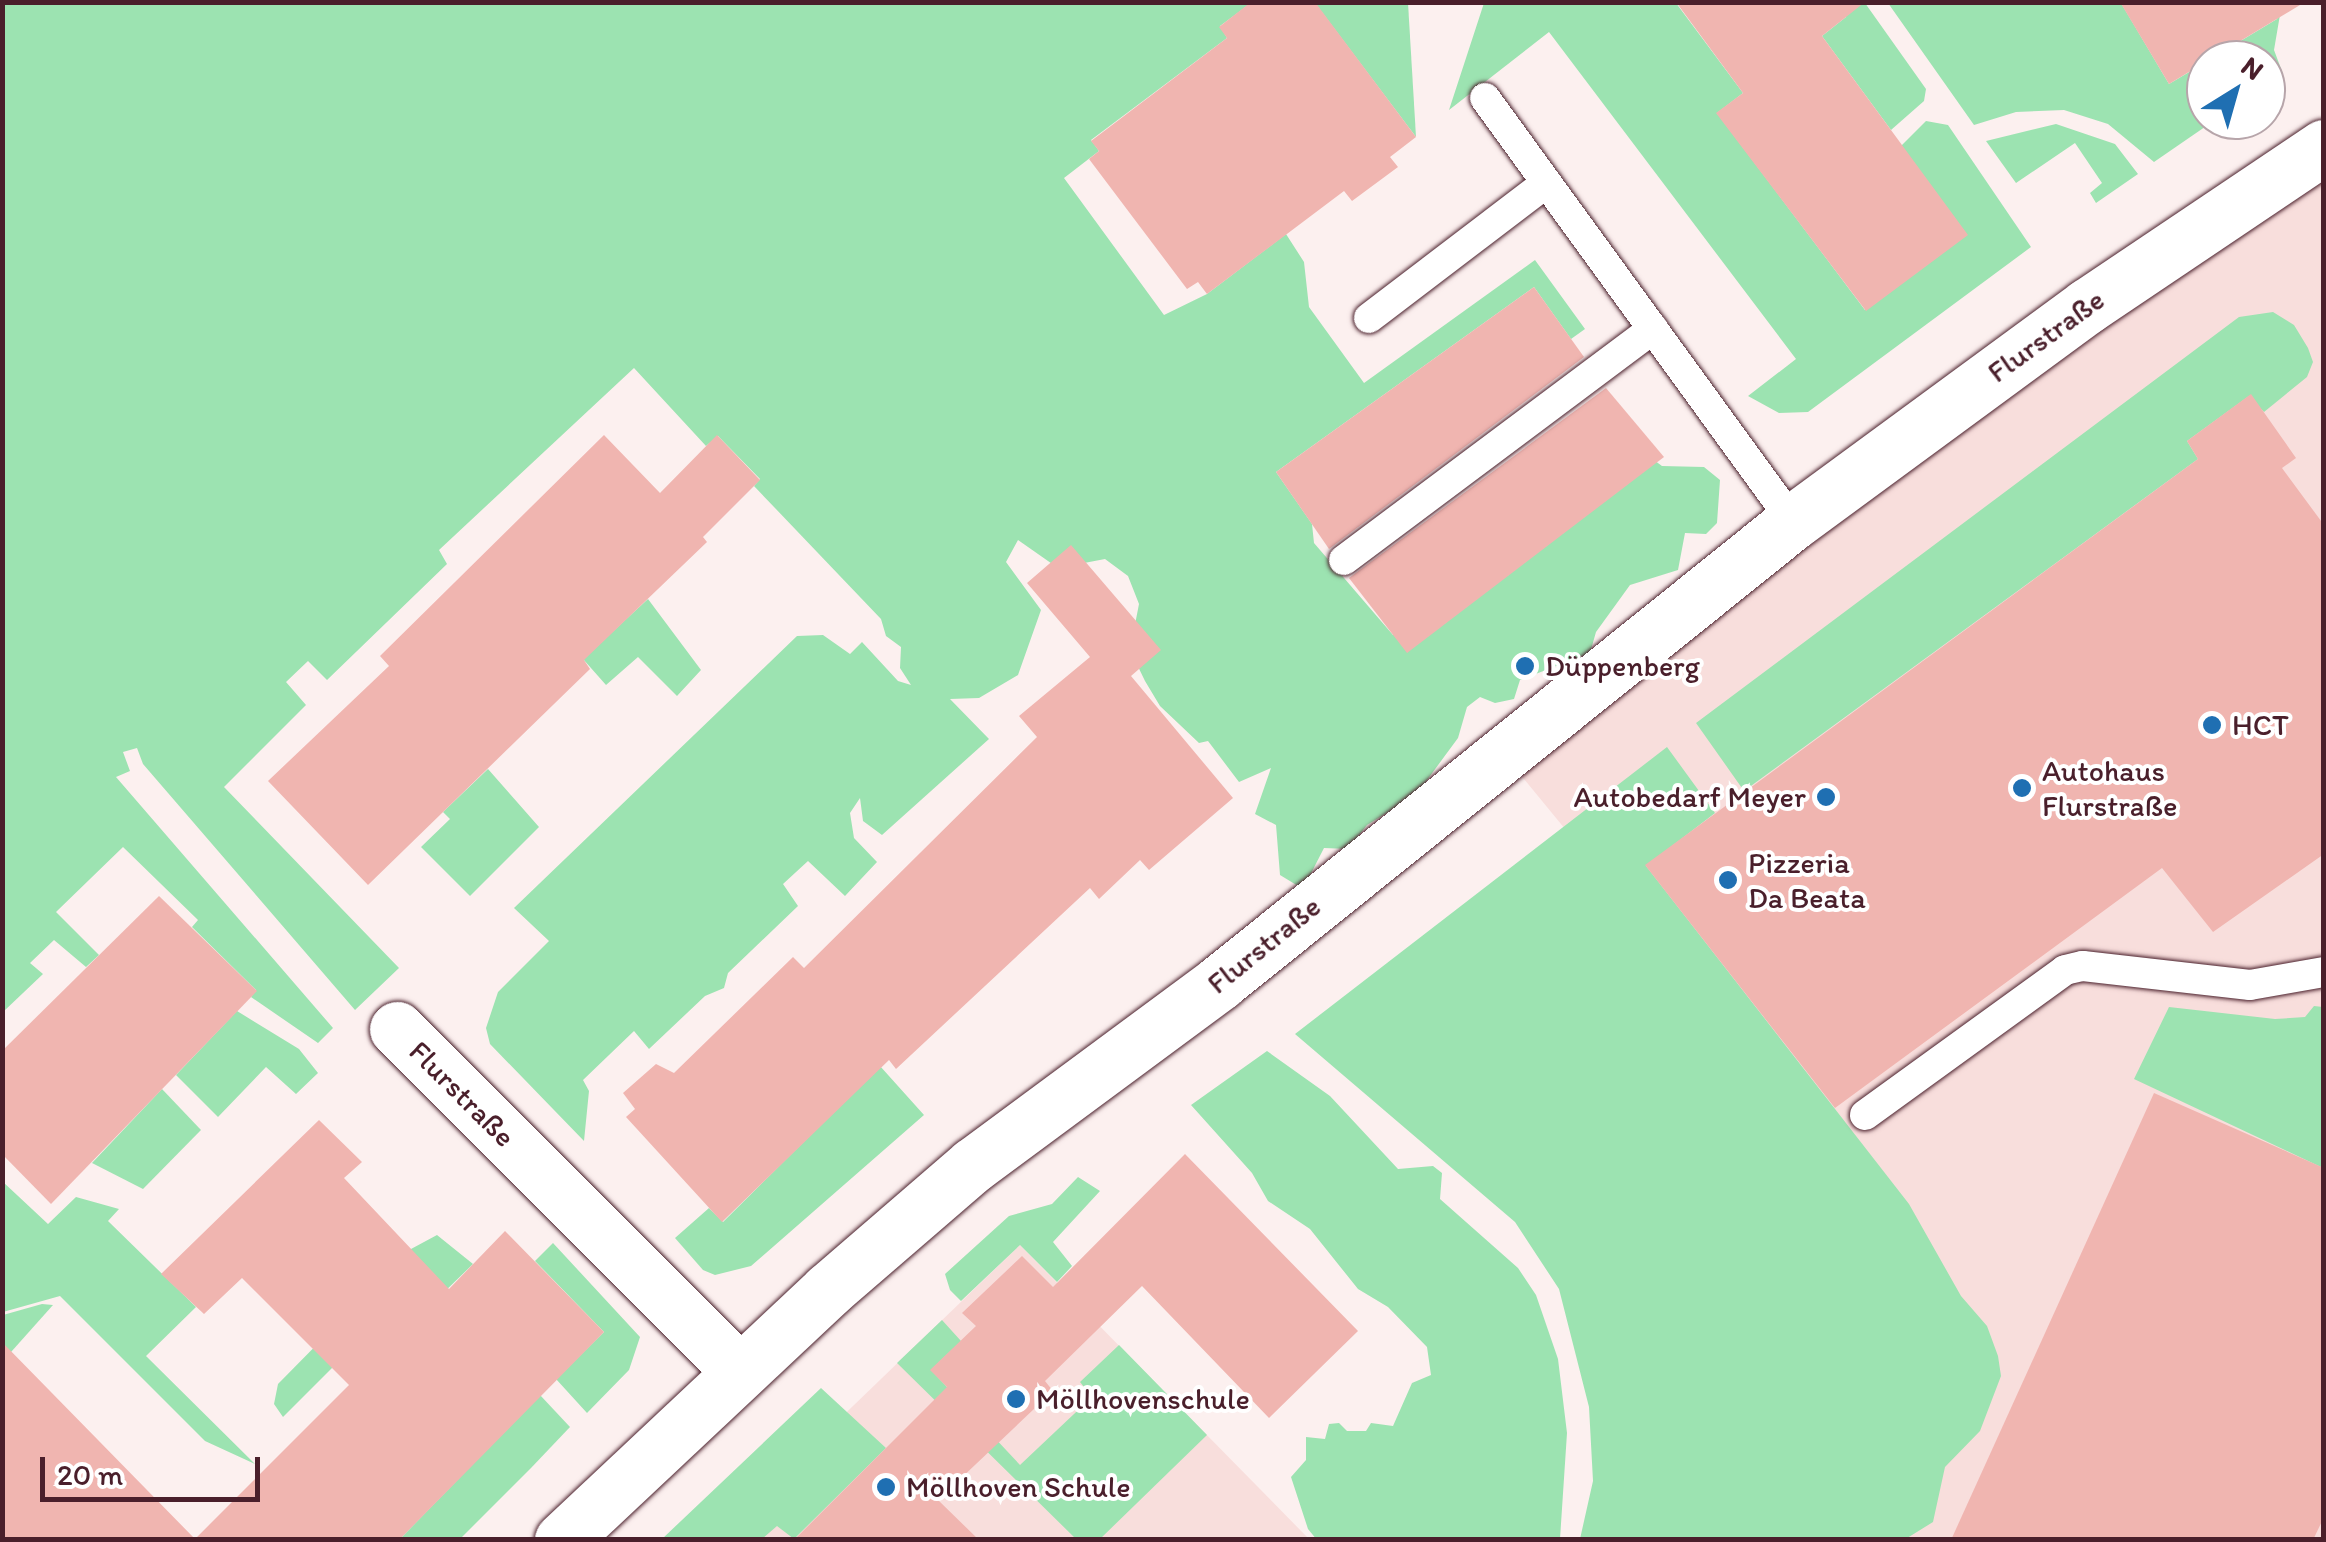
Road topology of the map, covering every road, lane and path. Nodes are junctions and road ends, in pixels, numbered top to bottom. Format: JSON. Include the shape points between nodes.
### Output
{"nodes":[{"id":1,"x":1485,"y":98,"type":"dead end"},
{"id":2,"x":2317,"y":168,"type":"edge"},
{"id":3,"x":1546,"y":183,"type":"junction"},
{"id":4,"x":1369,"y":318,"type":"dead end"},
{"id":5,"x":1653,"y":329,"type":"junction"},
{"id":6,"x":1793,"y":522,"type":"junction"},
{"id":7,"x":1344,"y":560,"type":"dead end"},
{"id":8,"x":2324,"y":972,"type":"edge"},
{"id":9,"x":396,"y":1029,"type":"dead end"},
{"id":10,"x":1865,"y":1115,"type":"dead end"},
{"id":11,"x":740,"y":1371,"type":"junction"},
{"id":12,"x":562,"y":1540,"type":"edge"}],
"edges":[{"from":1,"to":3,"type":"lane"},
{"from":2,"to":6,"type":"street","name":"Flurstraße","via":[[2087,306]]},
{"from":3,"to":4,"type":"lane"},
{"from":3,"to":5,"type":"lane"},
{"from":5,"to":6,"type":"lane"},
{"from":5,"to":7,"type":"lane"},
{"from":6,"to":11,"type":"street","name":"Flurstraße","via":[[1220,982],[973,1165]]},
{"from":8,"to":10,"type":"lane","via":[[2250,985],[2082,966],[2065,970]]},
{"from":9,"to":11,"type":"street","name":"Flurstraße"},
{"from":11,"to":12,"type":"street","name":"Flurstraße"}]}
